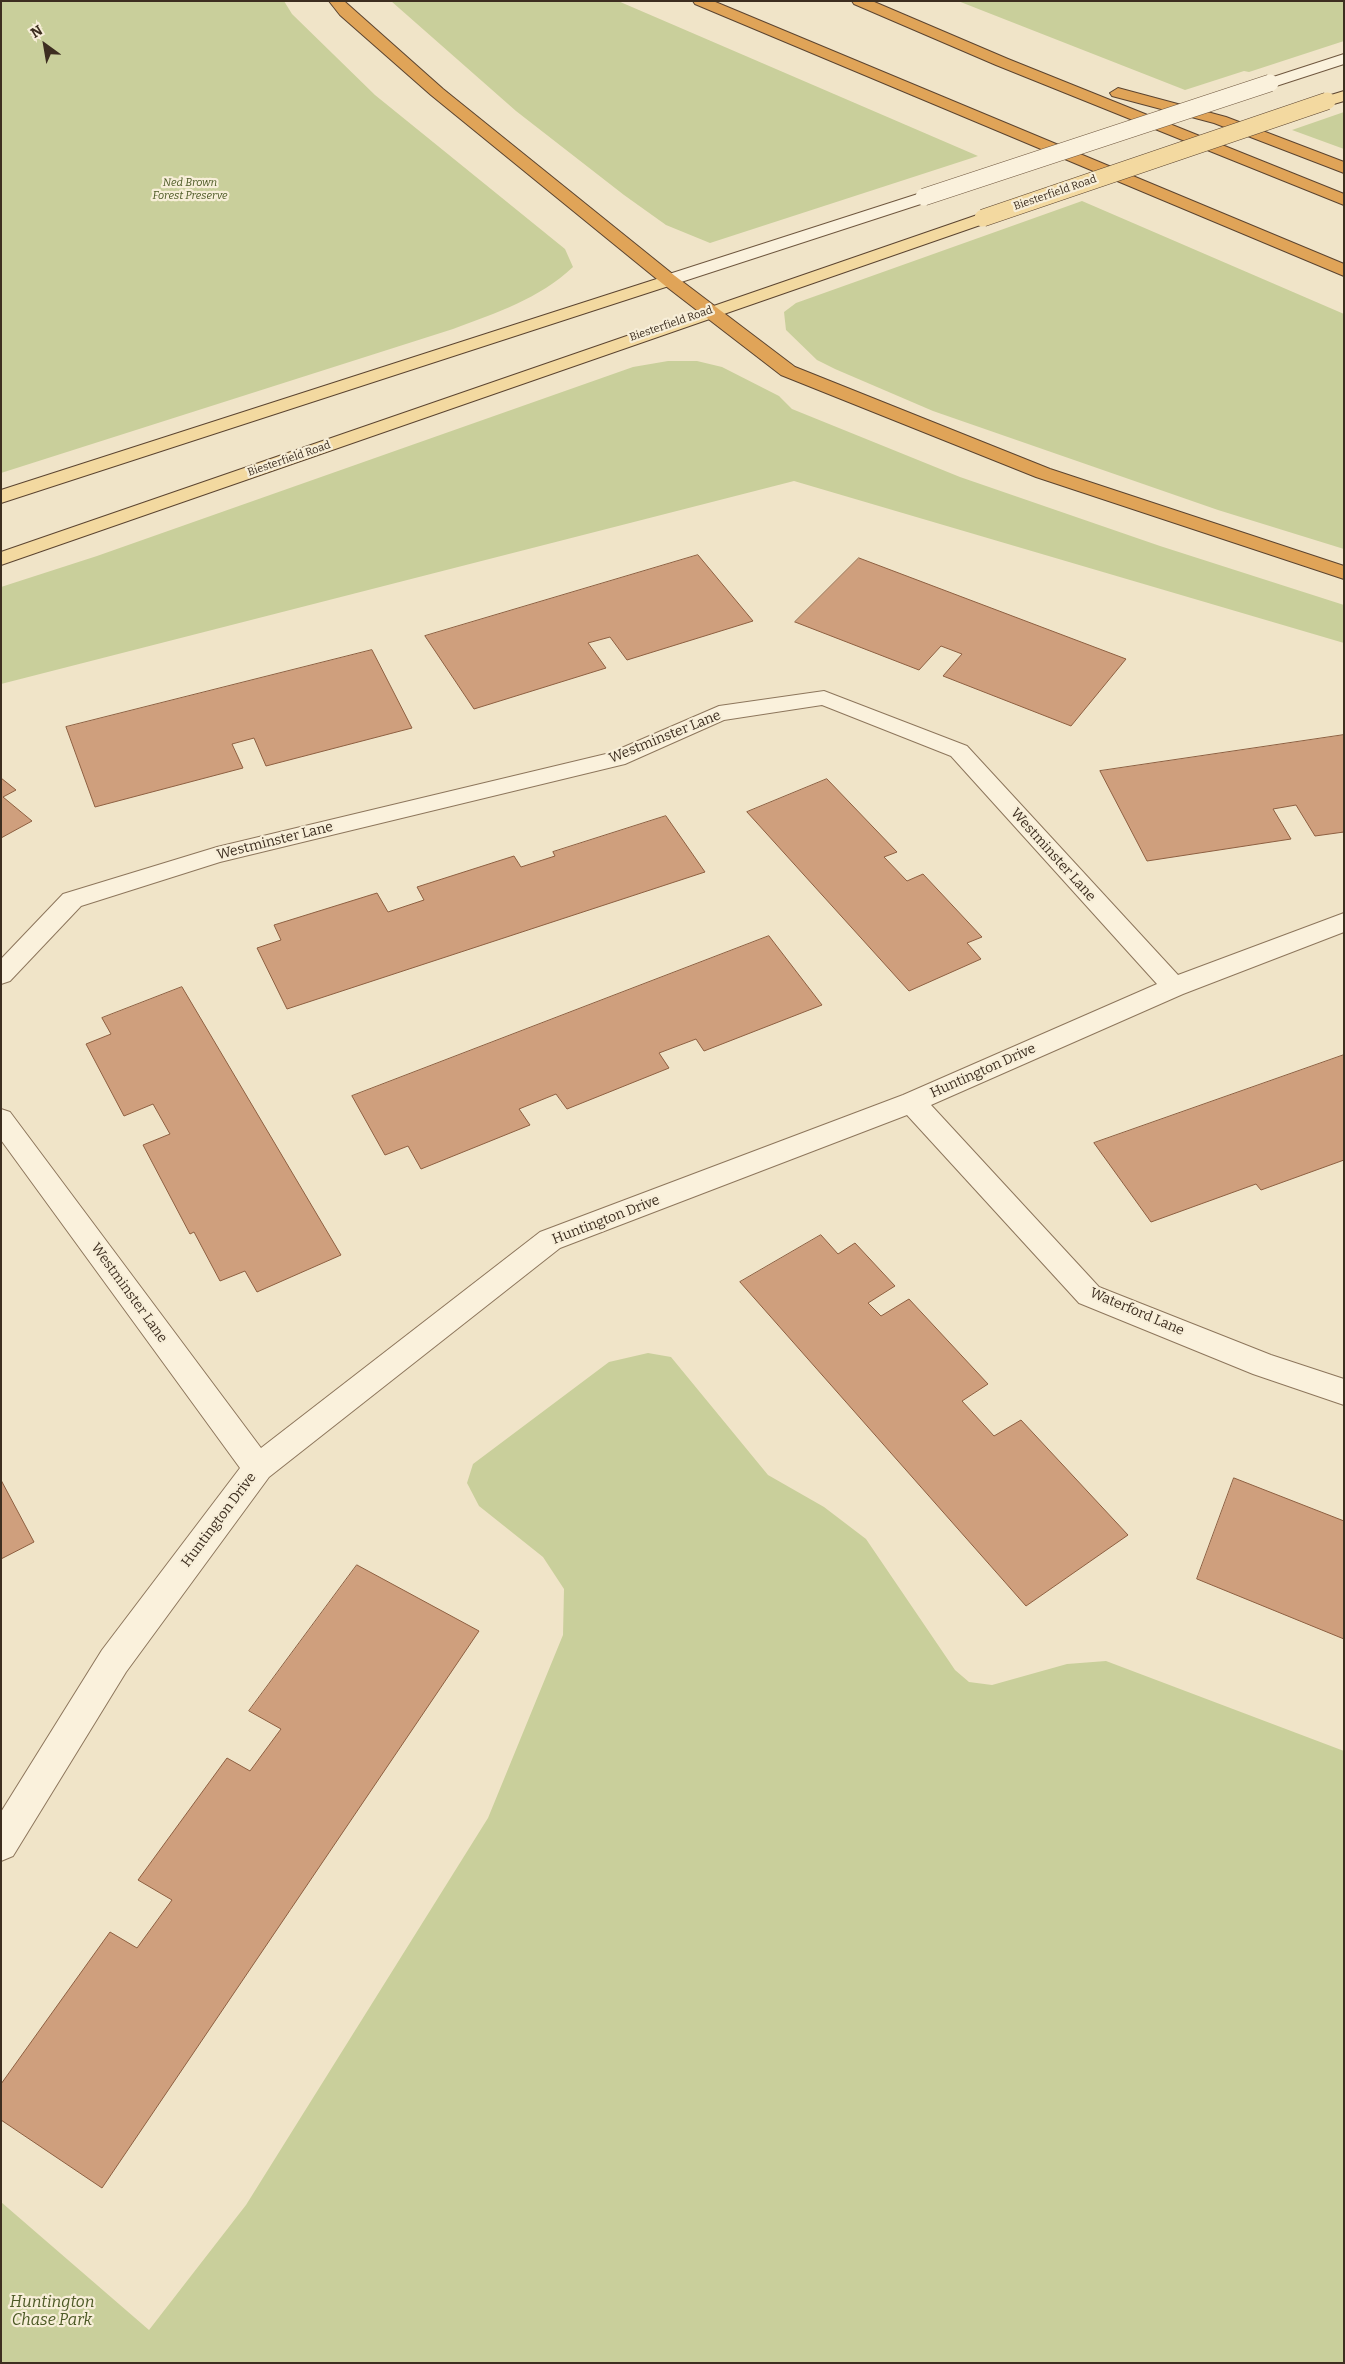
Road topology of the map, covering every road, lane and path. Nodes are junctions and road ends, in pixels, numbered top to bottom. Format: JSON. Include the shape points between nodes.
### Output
{"nodes":[{"id":1,"x":336,"y":1,"type":"edge"},
{"id":2,"x":700,"y":1,"type":"edge"},
{"id":3,"x":859,"y":1,"type":"edge"},
{"id":4,"x":1344,"y":59,"type":"edge"},
{"id":5,"x":1002,"y":62,"type":"junction"},
{"id":6,"x":1344,"y":96,"type":"edge"},
{"id":7,"x":1344,"y":168,"type":"edge"},
{"id":8,"x":1344,"y":200,"type":"edge"},
{"id":9,"x":1344,"y":271,"type":"edge"},
{"id":10,"x":669,"y":280,"type":"junction"},
{"id":11,"x":710,"y":311,"type":"junction"},
{"id":12,"x":1,"y":496,"type":"edge"},
{"id":13,"x":1,"y":559,"type":"edge"},
{"id":14,"x":1344,"y":573,"type":"edge"},
{"id":15,"x":1344,"y":922,"type":"edge"},
{"id":16,"x":1,"y":974,"type":"edge"},
{"id":17,"x":1174,"y":987,"type":"junction"},
{"id":18,"x":912,"y":1102,"type":"junction"},
{"id":19,"x":1,"y":1119,"type":"edge"},
{"id":20,"x":1344,"y":1392,"type":"edge"},
{"id":21,"x":258,"y":1468,"type":"junction"},
{"id":22,"x":1,"y":1844,"type":"edge"}],
"edges":[{"from":1,"to":10,"type":"highway","via":[[437,92]]},
{"from":2,"to":9,"type":"highway"},
{"from":3,"to":5,"type":"highway"},
{"from":4,"to":10,"type":"street","bridge":true},
{"from":5,"to":7,"type":"highway","via":[[1220,120]]},
{"from":5,"to":8,"type":"highway"},
{"from":6,"to":11,"type":"main road","name":"Biesterfield Road","bridge":true},
{"from":10,"to":11,"type":"highway"},
{"from":10,"to":12,"type":"main road"},
{"from":11,"to":13,"type":"main road","name":"Biesterfield Road"},
{"from":11,"to":14,"type":"highway","via":[[788,371],[1043,473]]},
{"from":15,"to":17,"type":"street","name":"Huntington Drive"},
{"from":16,"to":17,"type":"street","name":"Westminster Lane","via":[[72,900],[217,855],[617,759],[719,713],[824,698],[959,751]]},
{"from":17,"to":18,"type":"street","name":"Huntington Drive"},
{"from":18,"to":20,"type":"street","name":"Waterford Lane","via":[[1089,1294],[1263,1365]]},
{"from":18,"to":21,"type":"street","name":"Huntington Drive","via":[[550,1240]]},
{"from":19,"to":21,"type":"street","name":"Westminster Lane"},
{"from":21,"to":22,"type":"street","name":"Huntington Drive","via":[[114,1661]]}]}
